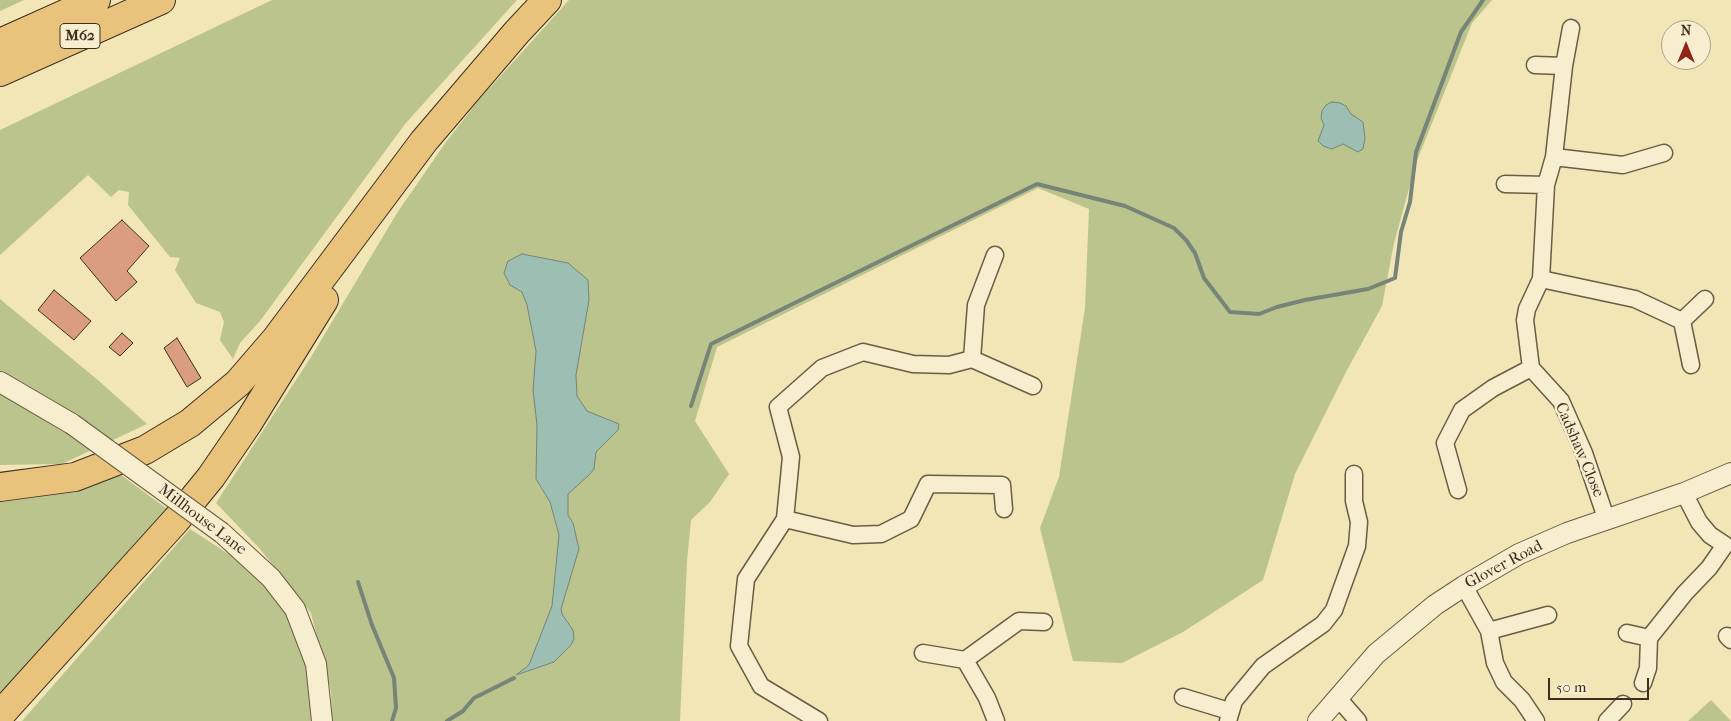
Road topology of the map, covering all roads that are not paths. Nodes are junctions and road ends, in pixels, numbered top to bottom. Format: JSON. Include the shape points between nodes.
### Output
{"nodes":[{"id":1,"x":88,"y":0,"type":"edge"},
{"id":2,"x":96,"y":0,"type":"edge"},
{"id":3,"x":161,"y":0,"type":"edge"},
{"id":4,"x":547,"y":0,"type":"edge"},
{"id":5,"x":1571,"y":28,"type":"dead end"},
{"id":6,"x":0,"y":36,"type":"edge"},
{"id":7,"x":0,"y":44,"type":"edge"},
{"id":8,"x":1535,"y":65,"type":"dead end"},
{"id":9,"x":1564,"y":66,"type":"junction"},
{"id":10,"x":0,"y":72,"type":"edge"},
{"id":11,"x":451,"y":109,"type":"junction"},
{"id":12,"x":1664,"y":153,"type":"dead end"},
{"id":13,"x":1554,"y":157,"type":"junction"},
{"id":14,"x":1505,"y":184,"type":"dead end"},
{"id":15,"x":1546,"y":185,"type":"junction"},
{"id":16,"x":995,"y":255,"type":"dead end"},
{"id":17,"x":1541,"y":279,"type":"junction"},
{"id":18,"x":1705,"y":299,"type":"dead end"},
{"id":19,"x":1682,"y":321,"type":"junction"},
{"id":20,"x":972,"y":359,"type":"junction"},
{"id":21,"x":1690,"y":365,"type":"dead end"},
{"id":22,"x":1531,"y":368,"type":"junction"},
{"id":23,"x":0,"y":382,"type":"edge"},
{"id":24,"x":1033,"y":386,"type":"dead end"},
{"id":25,"x":1731,"y":473,"type":"edge"},
{"id":26,"x":1354,"y":474,"type":"dead end"},
{"id":27,"x":0,"y":487,"type":"edge"},
{"id":28,"x":1458,"y":490,"type":"dead end"},
{"id":29,"x":1684,"y":493,"type":"junction"},
{"id":30,"x":1004,"y":509,"type":"dead end"},
{"id":31,"x":1606,"y":518,"type":"junction"},
{"id":32,"x":785,"y":519,"type":"junction"},
{"id":33,"x":1728,"y":546,"type":"edge"},
{"id":34,"x":1464,"y":586,"type":"junction"},
{"id":35,"x":1548,"y":615,"type":"dead end"},
{"id":36,"x":1044,"y":622,"type":"dead end"},
{"id":37,"x":1489,"y":632,"type":"junction"},
{"id":38,"x":1627,"y":633,"type":"dead end"},
{"id":39,"x":1649,"y":638,"type":"junction"},
{"id":40,"x":923,"y":653,"type":"dead end"},
{"id":41,"x":965,"y":660,"type":"junction"},
{"id":42,"x":1643,"y":683,"type":"dead end"},
{"id":43,"x":1183,"y":697,"type":"dead end"},
{"id":44,"x":1337,"y":697,"type":"junction"},
{"id":45,"x":1623,"y":704,"type":"dead end"},
{"id":46,"x":0,"y":714,"type":"edge"},
{"id":47,"x":1229,"y":716,"type":"edge"},
{"id":48,"x":322,"y":721,"type":"edge"},
{"id":49,"x":818,"y":721,"type":"edge"},
{"id":50,"x":996,"y":721,"type":"edge"},
{"id":51,"x":1318,"y":721,"type":"edge"},
{"id":52,"x":1358,"y":721,"type":"edge"},
{"id":53,"x":1536,"y":721,"type":"edge"},
{"id":54,"x":1607,"y":721,"type":"edge"}],
"edges":[{"from":1,"to":6,"type":"highway"},
{"from":2,"to":7,"type":"highway","number":"M62"},
{"from":3,"to":10,"type":"highway","number":"M62"},
{"from":4,"to":11,"type":"highway"},
{"from":5,"to":9,"type":"street"},
{"from":8,"to":9,"type":"street"},
{"from":9,"to":13,"type":"street"},
{"from":11,"to":27,"type":"highway","via":[[396,175],[276,339],[238,383],[190,423],[145,450],[75,477]]},
{"from":11,"to":46,"type":"highway","via":[[348,260],[279,374],[211,477]]},
{"from":12,"to":13,"type":"street","via":[[1623,165]]},
{"from":13,"to":15,"type":"street"},
{"from":14,"to":15,"type":"street"},
{"from":15,"to":17,"type":"street"},
{"from":16,"to":20,"type":"street","via":[[976,305]]},
{"from":17,"to":19,"type":"street","via":[[1635,299]]},
{"from":17,"to":22,"type":"street","via":[[1525,320]]},
{"from":18,"to":19,"type":"street"},
{"from":19,"to":21,"type":"street"},
{"from":20,"to":24,"type":"street"},
{"from":20,"to":32,"type":"street","via":[[949,365],[913,364],[863,352],[822,368],[778,407],[791,457]]},
{"from":22,"to":28,"type":"street","via":[[1462,410],[1446,443]]},
{"from":22,"to":31,"type":"street","name":"Cadshaw Close","via":[[1561,401],[1584,453]]},
{"from":23,"to":48,"type":"street","name":"Millhouse Lane","bridge":true,"via":[[72,424],[222,533],[271,578],[295,609],[316,664]]},
{"from":25,"to":29,"type":"street","name":"Glover Road"},
{"from":26,"to":47,"type":"street","via":[[1357,546],[1334,610],[1323,624],[1263,666],[1234,701]]},
{"from":29,"to":31,"type":"street","name":"Glover Road"},
{"from":29,"to":33,"type":"street","via":[[1699,522],[1710,535]]},
{"from":30,"to":32,"type":"street","via":[[1002,485],[928,484],[911,519],[881,534],[853,535]]},
{"from":31,"to":34,"type":"street","name":"Glover Road","via":[[1519,554]]},
{"from":32,"to":49,"type":"street","via":[[746,579],[739,646],[760,686]]},
{"from":33,"to":39,"type":"street"},
{"from":34,"to":37,"type":"street"},
{"from":34,"to":44,"type":"street","name":"Glover Road","via":[[1435,605],[1376,654]]},
{"from":35,"to":37,"type":"street"},
{"from":36,"to":41,"type":"street","via":[[1019,621]]},
{"from":37,"to":53,"type":"street","via":[[1495,664],[1504,682]]},
{"from":38,"to":39,"type":"street"},
{"from":39,"to":42,"type":"street","via":[[1648,668]]},
{"from":40,"to":41,"type":"street"},
{"from":41,"to":50,"type":"street","via":[[988,698]]},
{"from":43,"to":47,"type":"street"},
{"from":44,"to":51,"type":"street","name":"Glover Road"},
{"from":44,"to":52,"type":"street"},
{"from":45,"to":54,"type":"street"}]}
